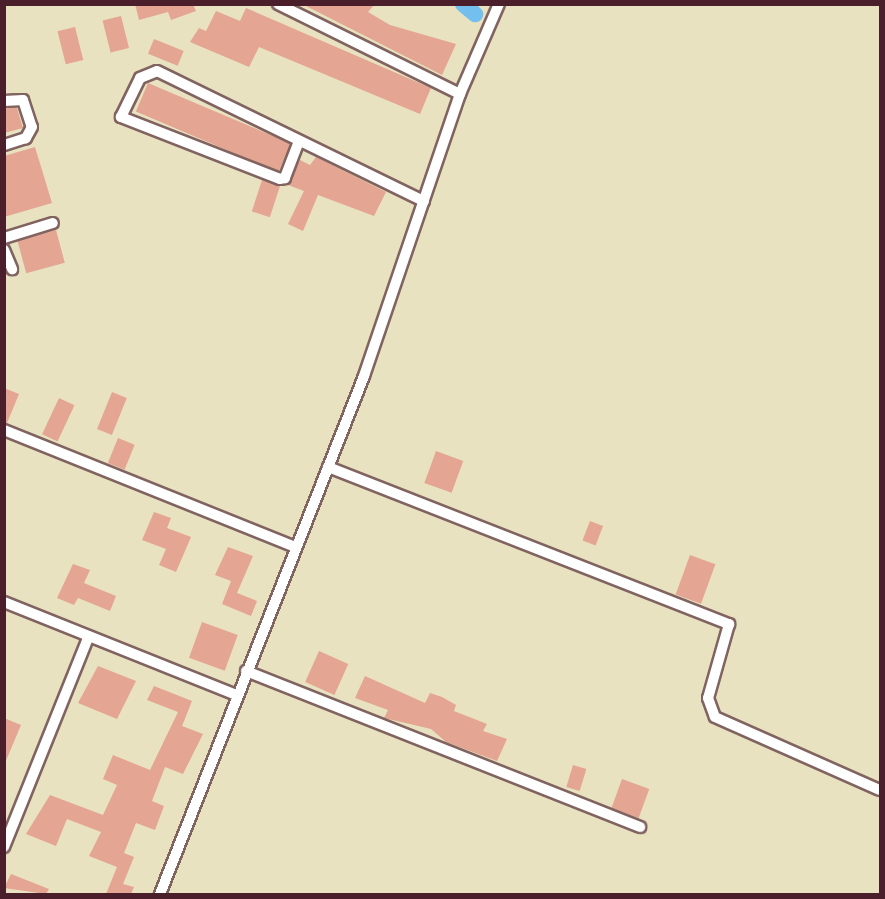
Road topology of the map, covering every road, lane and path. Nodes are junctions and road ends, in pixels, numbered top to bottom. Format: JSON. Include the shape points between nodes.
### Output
{"nodes":[{"id":1,"x":278,"y":4,"type":"edge"},
{"id":2,"x":499,"y":4,"type":"edge"},
{"id":3,"x":460,"y":94,"type":"junction"},
{"id":4,"x":4,"y":101,"type":"edge"},
{"id":5,"x":299,"y":141,"type":"junction"},
{"id":6,"x":4,"y":145,"type":"edge"},
{"id":7,"x":424,"y":201,"type":"junction"},
{"id":8,"x":53,"y":223,"type":"dead end"},
{"id":9,"x":4,"y":238,"type":"edge"},
{"id":10,"x":4,"y":250,"type":"edge"},
{"id":11,"x":12,"y":269,"type":"dead end"},
{"id":12,"x":4,"y":430,"type":"edge"},
{"id":13,"x":328,"y":467,"type":"junction"},
{"id":14,"x":295,"y":547,"type":"junction"},
{"id":15,"x":4,"y":602,"type":"edge"},
{"id":16,"x":88,"y":636,"type":"junction"},
{"id":17,"x":246,"y":671,"type":"junction"},
{"id":18,"x":237,"y":695,"type":"junction"},
{"id":19,"x":880,"y":790,"type":"edge"},
{"id":20,"x":640,"y":827,"type":"dead end"},
{"id":21,"x":4,"y":847,"type":"edge"},
{"id":22,"x":165,"y":893,"type":"edge"}],
"edges":[{"from":1,"to":3,"type":"street"},
{"from":2,"to":3,"type":"street"},
{"from":3,"to":7,"type":"street"},
{"from":4,"to":6,"type":"street","via":[[19,98],[26,104],[32,127],[26,138]]},
{"from":5,"to":5,"type":"street","via":[[157,71],[140,78],[122,120],[280,179],[285,178]]},
{"from":5,"to":7,"type":"street"},
{"from":7,"to":13,"type":"street"},
{"from":8,"to":9,"type":"street"},
{"from":10,"to":11,"type":"street"},
{"from":12,"to":14,"type":"street"},
{"from":13,"to":14,"type":"street"},
{"from":13,"to":19,"type":"street","via":[[729,624],[708,698],[715,717]]},
{"from":14,"to":17,"type":"street"},
{"from":15,"to":16,"type":"street"},
{"from":16,"to":18,"type":"street"},
{"from":16,"to":21,"type":"street"},
{"from":17,"to":18,"type":"street"},
{"from":17,"to":20,"type":"street"},
{"from":18,"to":22,"type":"street"}]}
